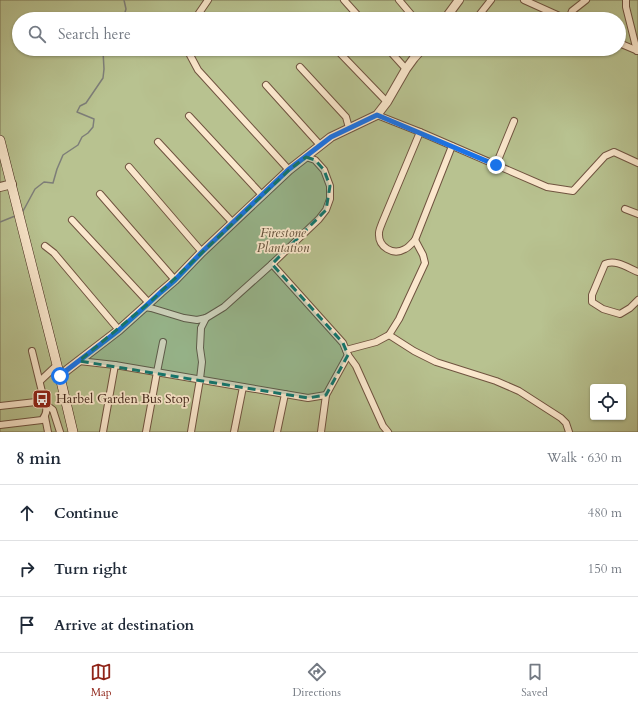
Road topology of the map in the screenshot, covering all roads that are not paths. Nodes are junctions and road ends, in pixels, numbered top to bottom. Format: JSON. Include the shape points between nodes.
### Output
{"nodes":[{"id":1,"x":208,"y":0,"type":"edge"},
{"id":2,"x":344,"y":0,"type":"edge"},
{"id":3,"x":399,"y":0,"type":"edge"},
{"id":4,"x":459,"y":0,"type":"edge"},
{"id":5,"x":491,"y":0,"type":"edge"},
{"id":6,"x":524,"y":0,"type":"edge"},
{"id":7,"x":586,"y":0,"type":"edge"},
{"id":8,"x":626,"y":0,"type":"edge"},
{"id":9,"x":200,"y":12,"type":"edge"},
{"id":10,"x":355,"y":12,"type":"edge"},
{"id":11,"x":409,"y":12,"type":"edge"},
{"id":12,"x":450,"y":12,"type":"edge"},
{"id":13,"x":482,"y":12,"type":"edge"},
{"id":14,"x":551,"y":12,"type":"edge"},
{"id":15,"x":571,"y":12,"type":"edge"},
{"id":16,"x":626,"y":46,"type":"edge"},
{"id":17,"x":638,"y":51,"type":"edge"},
{"id":18,"x":191,"y":56,"type":"edge"},
{"id":19,"x":343,"y":56,"type":"edge"},
{"id":20,"x":394,"y":56,"type":"edge"},
{"id":21,"x":416,"y":56,"type":"edge"},
{"id":22,"x":300,"y":67,"type":"dead end"},
{"id":23,"x":406,"y":69,"type":"junction"},
{"id":24,"x":266,"y":85,"type":"dead end"},
{"id":25,"x":387,"y":102,"type":"junction"},
{"id":26,"x":377,"y":115,"type":"junction"},
{"id":27,"x":189,"y":116,"type":"dead end"},
{"id":28,"x":514,"y":121,"type":"dead end"},
{"id":29,"x":350,"y":128,"type":"junction"},
{"id":30,"x":420,"y":132,"type":"junction"},
{"id":31,"x":0,"y":140,"type":"edge"},
{"id":32,"x":158,"y":142,"type":"dead end"},
{"id":33,"x":320,"y":145,"type":"junction"},
{"id":34,"x":452,"y":146,"type":"junction"},
{"id":35,"x":306,"y":157,"type":"junction"},
{"id":36,"x":638,"y":163,"type":"edge"},
{"id":37,"x":496,"y":165,"type":"junction"},
{"id":38,"x":129,"y":167,"type":"dead end"},
{"id":39,"x":288,"y":170,"type":"junction"},
{"id":40,"x":12,"y":184,"type":"junction"},
{"id":41,"x":0,"y":187,"type":"edge"},
{"id":42,"x":100,"y":194,"type":"dead end"},
{"id":43,"x":262,"y":195,"type":"junction"},
{"id":44,"x":625,"y":209,"type":"dead end"},
{"id":45,"x":638,"y":214,"type":"edge"},
{"id":46,"x":72,"y":220,"type":"dead end"},
{"id":47,"x":233,"y":223,"type":"junction"},
{"id":48,"x":415,"y":240,"type":"junction"},
{"id":49,"x":45,"y":246,"type":"dead end"},
{"id":50,"x":202,"y":252,"type":"junction"},
{"id":51,"x":272,"y":264,"type":"junction"},
{"id":52,"x":638,"y":272,"type":"edge"},
{"id":53,"x":175,"y":280,"type":"junction"},
{"id":54,"x":638,"y":300,"type":"edge"},
{"id":55,"x":147,"y":305,"type":"junction"},
{"id":56,"x":206,"y":318,"type":"junction"},
{"id":57,"x":119,"y":330,"type":"junction"},
{"id":58,"x":389,"y":334,"type":"junction"},
{"id":59,"x":163,"y":342,"type":"dead end"},
{"id":60,"x":32,"y":351,"type":"dead end"},
{"id":61,"x":347,"y":353,"type":"junction"},
{"id":62,"x":79,"y":361,"type":"junction"},
{"id":63,"x":56,"y":365,"type":"junction"},
{"id":64,"x":115,"y":365,"type":"junction"},
{"id":65,"x":157,"y":372,"type":"junction"},
{"id":66,"x":60,"y":376,"type":"junction"},
{"id":67,"x":200,"y":379,"type":"junction"},
{"id":68,"x":40,"y":381,"type":"junction"},
{"id":69,"x":243,"y":387,"type":"junction"},
{"id":70,"x":285,"y":394,"type":"junction"},
{"id":71,"x":326,"y":395,"type":"junction"},
{"id":72,"x":45,"y":402,"type":"junction"},
{"id":73,"x":0,"y":406,"type":"edge"},
{"id":74,"x":45,"y":416,"type":"junction"},
{"id":75,"x":0,"y":425,"type":"edge"},
{"id":76,"x":48,"y":432,"type":"edge"},
{"id":77,"x":60,"y":432,"type":"edge"},
{"id":78,"x":73,"y":432,"type":"edge"},
{"id":79,"x":103,"y":432,"type":"edge"},
{"id":80,"x":146,"y":432,"type":"edge"},
{"id":81,"x":191,"y":432,"type":"edge"},
{"id":82,"x":234,"y":432,"type":"edge"},
{"id":83,"x":277,"y":432,"type":"edge"},
{"id":84,"x":321,"y":432,"type":"edge"},
{"id":85,"x":388,"y":432,"type":"edge"},
{"id":86,"x":569,"y":432,"type":"edge"}],
"edges":[{"from":1,"to":9,"type":"street"},
{"from":2,"to":10,"type":"street"},
{"from":3,"to":11,"type":"street"},
{"from":4,"to":12,"type":"street"},
{"from":5,"to":13,"type":"street"},
{"from":6,"to":14,"type":"street"},
{"from":7,"to":15,"type":"street"},
{"from":8,"to":17,"type":"street"},
{"from":16,"to":17,"type":"street"},
{"from":18,"to":39,"type":"street","via":[[198,70]]},
{"from":19,"to":25,"type":"street"},
{"from":20,"to":23,"type":"street"},
{"from":21,"to":23,"type":"street"},
{"from":22,"to":29,"type":"street","via":[[346,117]]},
{"from":23,"to":25,"type":"street"},
{"from":24,"to":33,"type":"street"},
{"from":25,"to":26,"type":"street"},
{"from":26,"to":29,"type":"street"},
{"from":26,"to":30,"type":"street"},
{"from":27,"to":43,"type":"street"},
{"from":28,"to":37,"type":"street"},
{"from":29,"to":33,"type":"street"},
{"from":30,"to":34,"type":"street"},
{"from":30,"to":48,"type":"street","via":[[379,233],[380,242],[393,252],[400,252]]},
{"from":31,"to":40,"type":"main road"},
{"from":32,"to":47,"type":"street"},
{"from":33,"to":35,"type":"street"},
{"from":34,"to":37,"type":"street"},
{"from":34,"to":48,"type":"street"},
{"from":35,"to":39,"type":"street"},
{"from":35,"to":51,"type":"street","via":[[315,160],[324,170],[330,186],[330,199],[319,219]]},
{"from":36,"to":37,"type":"street","via":[[614,152],[606,156],[573,191],[547,187]]},
{"from":38,"to":50,"type":"street"},
{"from":39,"to":43,"type":"street"},
{"from":40,"to":41,"type":"street"},
{"from":40,"to":63,"type":"main road"},
{"from":42,"to":53,"type":"street"},
{"from":43,"to":47,"type":"street"},
{"from":44,"to":45,"type":"street"},
{"from":46,"to":55,"type":"street"},
{"from":47,"to":50,"type":"street"},
{"from":48,"to":58,"type":"street","via":[[425,263],[400,319]]},
{"from":49,"to":57,"type":"street","via":[[54,253]]},
{"from":50,"to":53,"type":"street"},
{"from":51,"to":56,"type":"street","via":[[224,308]]},
{"from":51,"to":61,"type":"street","via":[[343,343]]},
{"from":52,"to":54,"type":"street","via":[[617,263],[605,264],[592,295],[592,302],[603,310],[620,314]]},
{"from":53,"to":55,"type":"street"},
{"from":55,"to":56,"type":"street","via":[[184,318]]},
{"from":55,"to":57,"type":"street"},
{"from":56,"to":67,"type":"street","via":[[201,328]]},
{"from":57,"to":62,"type":"street"},
{"from":58,"to":61,"type":"street"},
{"from":58,"to":86,"type":"street","via":[[414,352],[436,362],[519,391],[561,418]]},
{"from":59,"to":65,"type":"street"},
{"from":60,"to":68,"type":"street"},
{"from":61,"to":71,"type":"street"},
{"from":61,"to":85,"type":"street"},
{"from":62,"to":64,"type":"street"},
{"from":62,"to":66,"type":"street"},
{"from":63,"to":66,"type":"main road"},
{"from":63,"to":68,"type":"street"},
{"from":64,"to":65,"type":"street"},
{"from":64,"to":79,"type":"street"},
{"from":65,"to":67,"type":"street"},
{"from":65,"to":80,"type":"street"},
{"from":66,"to":78,"type":"main road"},
{"from":67,"to":69,"type":"street"},
{"from":67,"to":81,"type":"street"},
{"from":68,"to":72,"type":"street"},
{"from":69,"to":70,"type":"street"},
{"from":69,"to":82,"type":"street"},
{"from":70,"to":71,"type":"street","via":[[308,398]]},
{"from":70,"to":83,"type":"street"},
{"from":71,"to":84,"type":"street"},
{"from":72,"to":73,"type":"street"},
{"from":72,"to":74,"type":"street"},
{"from":72,"to":77,"type":"street","via":[[53,410]]},
{"from":74,"to":75,"type":"street","via":[[42,420]]},
{"from":74,"to":76,"type":"street"}]}
